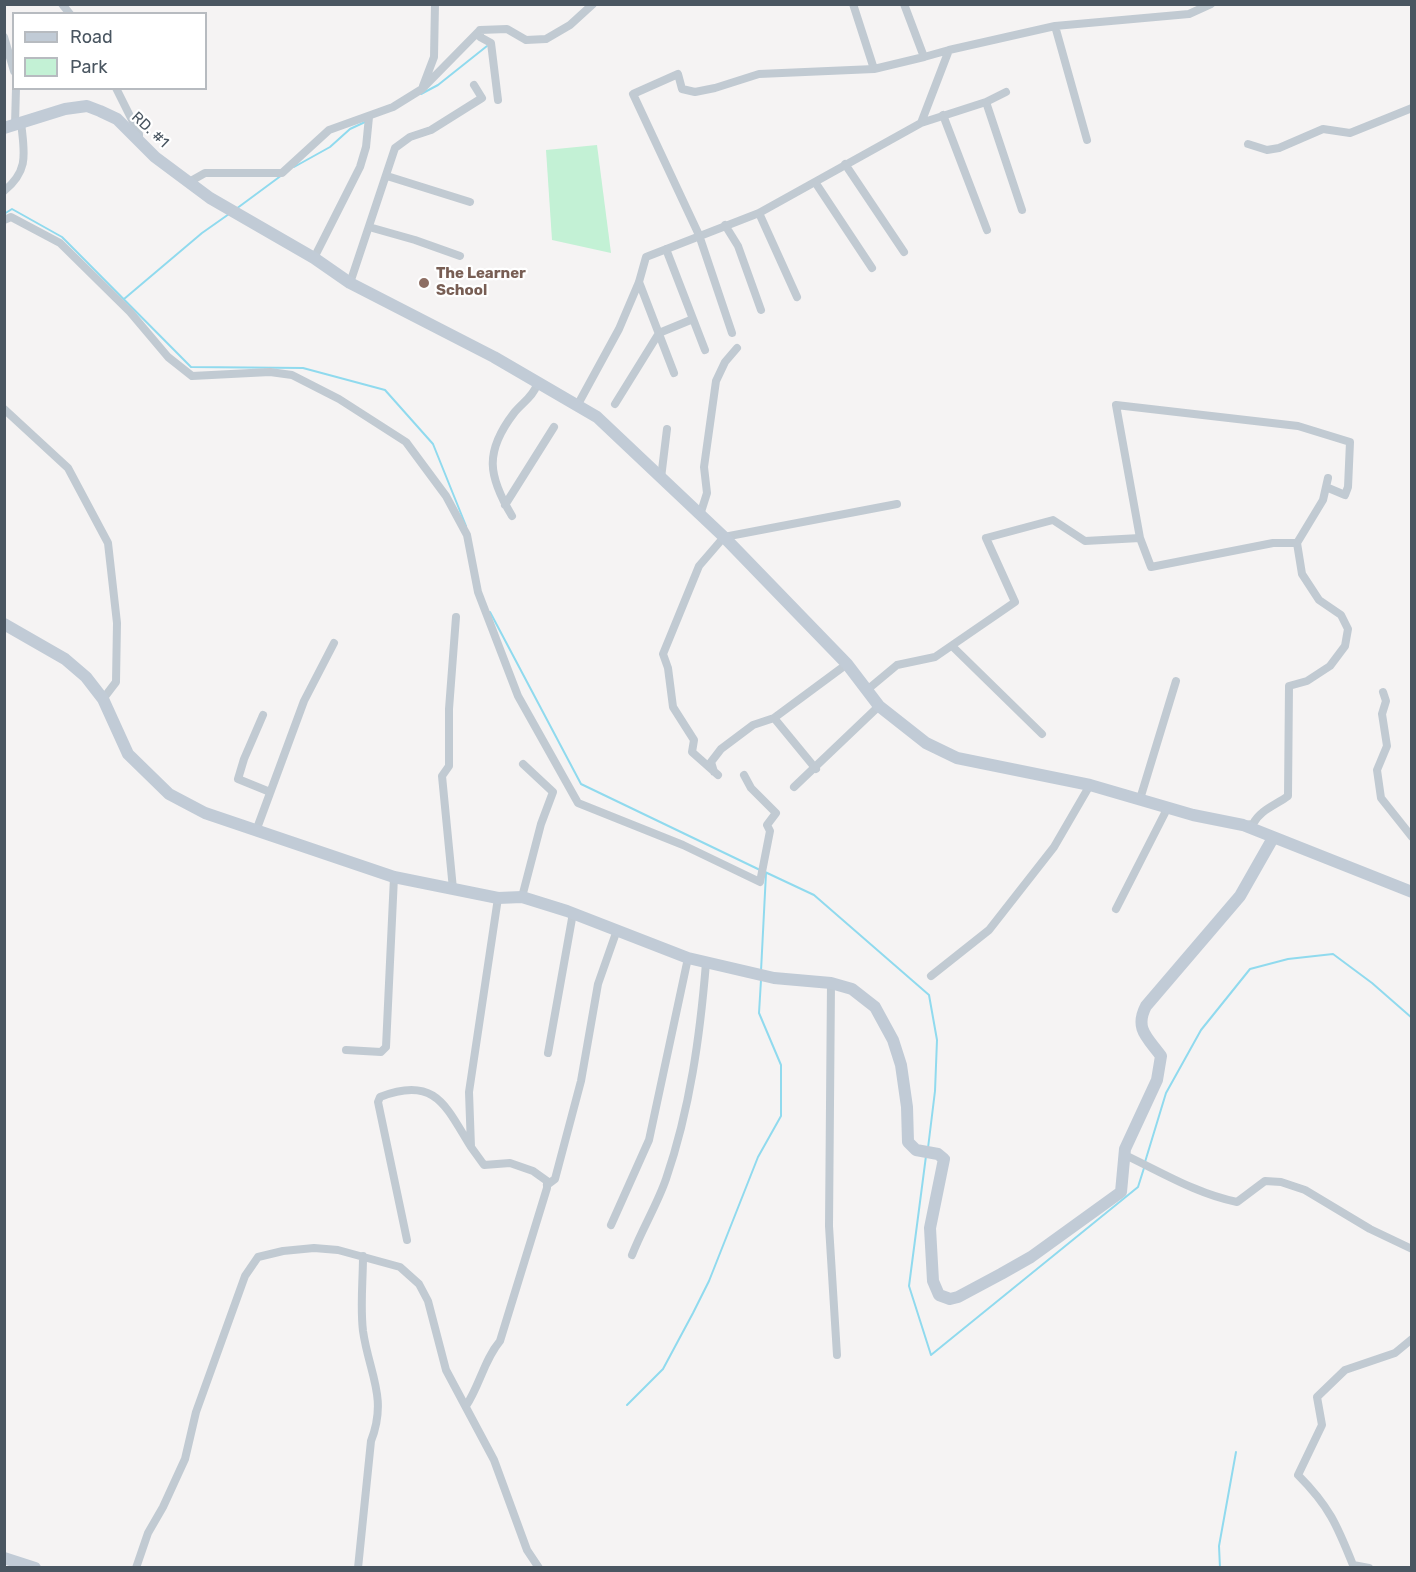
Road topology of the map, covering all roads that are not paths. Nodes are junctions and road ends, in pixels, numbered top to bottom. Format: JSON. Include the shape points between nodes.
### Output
{"nodes":[{"id":1,"x":435,"y":4,"type":"edge"},
{"id":2,"x":593,"y":4,"type":"edge"},
{"id":3,"x":853,"y":4,"type":"edge"},
{"id":4,"x":904,"y":4,"type":"edge"},
{"id":5,"x":1212,"y":4,"type":"edge"},
{"id":6,"x":1055,"y":26,"type":"junction"},
{"id":7,"x":480,"y":30,"type":"junction"},
{"id":8,"x":4,"y":37,"type":"edge"},
{"id":9,"x":949,"y":50,"type":"junction"},
{"id":10,"x":924,"y":57,"type":"junction"},
{"id":11,"x":12,"y":64,"type":"edge"},
{"id":12,"x":874,"y":69,"type":"junction"},
{"id":13,"x":474,"y":85,"type":"dead end"},
{"id":14,"x":422,"y":89,"type":"junction"},
{"id":15,"x":16,"y":90,"type":"edge"},
{"id":16,"x":117,"y":90,"type":"edge"},
{"id":17,"x":1006,"y":92,"type":"dead end"},
{"id":18,"x":498,"y":99,"type":"dead end"},
{"id":19,"x":986,"y":102,"type":"junction"},
{"id":20,"x":1412,"y":108,"type":"edge"},
{"id":21,"x":943,"y":115,"type":"junction"},
{"id":22,"x":369,"y":117,"type":"junction"},
{"id":23,"x":921,"y":123,"type":"junction"},
{"id":24,"x":13,"y":125,"type":"edge"},
{"id":25,"x":139,"y":140,"type":"junction"},
{"id":26,"x":1087,"y":140,"type":"dead end"},
{"id":27,"x":1248,"y":144,"type":"dead end"},
{"id":28,"x":845,"y":164,"type":"junction"},
{"id":29,"x":387,"y":176,"type":"junction"},
{"id":30,"x":189,"y":182,"type":"junction"},
{"id":31,"x":815,"y":182,"type":"junction"},
{"id":32,"x":4,"y":191,"type":"edge"},
{"id":33,"x":470,"y":202,"type":"dead end"},
{"id":34,"x":1022,"y":210,"type":"dead end"},
{"id":35,"x":759,"y":213,"type":"junction"},
{"id":36,"x":4,"y":220,"type":"edge"},
{"id":37,"x":725,"y":225,"type":"junction"},
{"id":38,"x":369,"y":227,"type":"junction"},
{"id":39,"x":987,"y":230,"type":"dead end"},
{"id":40,"x":699,"y":235,"type":"junction"},
{"id":41,"x":666,"y":249,"type":"junction"},
{"id":42,"x":904,"y":252,"type":"dead end"},
{"id":43,"x":460,"y":256,"type":"dead end"},
{"id":44,"x":314,"y":258,"type":"junction"},
{"id":45,"x":872,"y":268,"type":"dead end"},
{"id":46,"x":639,"y":282,"type":"junction"},
{"id":47,"x":350,"y":283,"type":"junction"},
{"id":48,"x":797,"y":297,"type":"dead end"},
{"id":49,"x":761,"y":310,"type":"dead end"},
{"id":50,"x":693,"y":319,"type":"junction"},
{"id":51,"x":659,"y":333,"type":"junction"},
{"id":52,"x":732,"y":333,"type":"dead end"},
{"id":53,"x":737,"y":348,"type":"dead end"},
{"id":54,"x":705,"y":350,"type":"dead end"},
{"id":55,"x":674,"y":372,"type":"dead end"},
{"id":56,"x":537,"y":384,"type":"junction"},
{"id":57,"x":615,"y":404,"type":"dead end"},
{"id":58,"x":577,"y":406,"type":"junction"},
{"id":59,"x":4,"y":409,"type":"edge"},
{"id":60,"x":554,"y":427,"type":"dead end"},
{"id":61,"x":667,"y":429,"type":"dead end"},
{"id":62,"x":661,"y":478,"type":"junction"},
{"id":63,"x":897,"y":504,"type":"dead end"},
{"id":64,"x":505,"y":505,"type":"junction"},
{"id":65,"x":700,"y":515,"type":"junction"},
{"id":66,"x":512,"y":516,"type":"dead end"},
{"id":67,"x":724,"y":537,"type":"junction"},
{"id":68,"x":1140,"y":538,"type":"junction"},
{"id":69,"x":1297,"y":543,"type":"junction"},
{"id":70,"x":456,"y":617,"type":"dead end"},
{"id":71,"x":4,"y":624,"type":"edge"},
{"id":72,"x":334,"y":643,"type":"dead end"},
{"id":73,"x":952,"y":646,"type":"junction"},
{"id":74,"x":847,"y":664,"type":"junction"},
{"id":75,"x":1176,"y":681,"type":"dead end"},
{"id":76,"x":867,"y":690,"type":"junction"},
{"id":77,"x":1383,"y":692,"type":"dead end"},
{"id":78,"x":103,"y":699,"type":"junction"},
{"id":79,"x":879,"y":706,"type":"junction"},
{"id":80,"x":263,"y":715,"type":"dead end"},
{"id":81,"x":774,"y":718,"type":"junction"},
{"id":82,"x":1042,"y":734,"type":"dead end"},
{"id":83,"x":523,"y":764,"type":"dead end"},
{"id":84,"x":816,"y":769,"type":"junction"},
{"id":85,"x":744,"y":775,"type":"dead end"},
{"id":86,"x":1090,"y":785,"type":"junction"},
{"id":87,"x":794,"y":787,"type":"dead end"},
{"id":88,"x":270,"y":792,"type":"junction"},
{"id":89,"x":1140,"y":799,"type":"junction"},
{"id":90,"x":1168,"y":807,"type":"junction"},
{"id":91,"x":1243,"y":825,"type":"junction"},
{"id":92,"x":256,"y":831,"type":"junction"},
{"id":93,"x":1412,"y":837,"type":"edge"},
{"id":94,"x":1273,"y":838,"type":"junction"},
{"id":95,"x":394,"y":877,"type":"junction"},
{"id":96,"x":453,"y":889,"type":"junction"},
{"id":97,"x":1412,"y":892,"type":"edge"},
{"id":98,"x":522,"y":897,"type":"junction"},
{"id":99,"x":498,"y":898,"type":"junction"},
{"id":100,"x":1116,"y":909,"type":"dead end"},
{"id":101,"x":573,"y":913,"type":"junction"},
{"id":102,"x":617,"y":930,"type":"junction"},
{"id":103,"x":688,"y":958,"type":"junction"},
{"id":104,"x":706,"y":963,"type":"junction"},
{"id":105,"x":931,"y":976,"type":"dead end"},
{"id":106,"x":831,"y":982,"type":"junction"},
{"id":107,"x":346,"y":1050,"type":"dead end"},
{"id":108,"x":548,"y":1053,"type":"dead end"},
{"id":109,"x":471,"y":1147,"type":"junction"},
{"id":110,"x":1125,"y":1155,"type":"junction"},
{"id":111,"x":547,"y":1185,"type":"junction"},
{"id":112,"x":611,"y":1225,"type":"dead end"},
{"id":113,"x":407,"y":1240,"type":"dead end"},
{"id":114,"x":1412,"y":1249,"type":"edge"},
{"id":115,"x":632,"y":1255,"type":"dead end"},
{"id":116,"x":363,"y":1256,"type":"junction"},
{"id":117,"x":1412,"y":1339,"type":"edge"},
{"id":118,"x":837,"y":1355,"type":"dead end"},
{"id":119,"x":466,"y":1406,"type":"junction"},
{"id":120,"x":4,"y":1558,"type":"edge"},
{"id":121,"x":35,"y":1568,"type":"edge"},
{"id":122,"x":136,"y":1568,"type":"edge"},
{"id":123,"x":358,"y":1568,"type":"edge"},
{"id":124,"x":539,"y":1568,"type":"edge"},
{"id":125,"x":1369,"y":1568,"type":"edge"}],
"edges":[{"from":1,"to":14,"type":"street","via":[[434,57]]},
{"from":2,"to":7,"type":"street","via":[[570,25],[546,39],[526,40],[507,29]]},
{"from":3,"to":12,"type":"street"},
{"from":4,"to":10,"type":"street"},
{"from":5,"to":6,"type":"street","via":[[1189,14]]},
{"from":6,"to":9,"type":"street"},
{"from":6,"to":26,"type":"street"},
{"from":7,"to":14,"type":"street"},
{"from":7,"to":18,"type":"street","via":[[480,37],[491,43]]},
{"from":8,"to":11,"type":"street"},
{"from":9,"to":10,"type":"street"},
{"from":9,"to":23,"type":"street"},
{"from":10,"to":12,"type":"street"},
{"from":12,"to":40,"type":"street","via":[[759,74],[695,92],[682,89],[678,74],[633,94]]},
{"from":13,"to":29,"type":"street","via":[[482,99],[395,148]]},
{"from":14,"to":22,"type":"street"},
{"from":15,"to":24,"type":"street"},
{"from":16,"to":25,"type":"street"},
{"from":17,"to":19,"type":"street"},
{"from":19,"to":21,"type":"street"},
{"from":19,"to":34,"type":"street"},
{"from":20,"to":27,"type":"street","via":[[1350,133],[1323,129],[1267,150]]},
{"from":21,"to":23,"type":"street"},
{"from":21,"to":39,"type":"street"},
{"from":22,"to":30,"type":"street","via":[[329,130],[282,173],[205,174]]},
{"from":22,"to":44,"type":"street","via":[[360,167]]},
{"from":23,"to":28,"type":"street"},
{"from":24,"to":25,"type":"street","name":"RD. #1","via":[[50,112],[87,106],[117,120]]},
{"from":24,"to":32,"type":"street","via":[[25,153],[18,179]]},
{"from":25,"to":30,"type":"street","name":"RD. #1"},
{"from":28,"to":31,"type":"street"},
{"from":28,"to":42,"type":"street"},
{"from":29,"to":33,"type":"street"},
{"from":29,"to":38,"type":"street"},
{"from":30,"to":44,"type":"street","name":"RD. #1","via":[[234,213]]},
{"from":31,"to":35,"type":"street"},
{"from":31,"to":45,"type":"street"},
{"from":35,"to":37,"type":"street"},
{"from":35,"to":48,"type":"street"},
{"from":36,"to":85,"type":"street","via":[[11,217],[60,243],[130,312],[168,357],[192,376],[270,372],[292,375],[339,399],[406,442],[447,496],[467,535],[478,592],[518,696],[578,803],[683,845],[760,882],[770,831],[767,825],[776,813],[751,788]]},
{"from":37,"to":40,"type":"street"},
{"from":37,"to":49,"type":"street","via":[[738,246]]},
{"from":38,"to":43,"type":"street"},
{"from":38,"to":47,"type":"street"},
{"from":40,"to":41,"type":"street"},
{"from":40,"to":52,"type":"street"},
{"from":41,"to":46,"type":"street","via":[[646,257]]},
{"from":41,"to":50,"type":"street"},
{"from":44,"to":47,"type":"street","name":"RD. #1"},
{"from":46,"to":51,"type":"street"},
{"from":46,"to":58,"type":"street","via":[[619,329]]},
{"from":47,"to":56,"type":"street","name":"RD. #1","via":[[494,357]]},
{"from":50,"to":51,"type":"street"},
{"from":50,"to":54,"type":"street"},
{"from":51,"to":55,"type":"street"},
{"from":51,"to":57,"type":"street"},
{"from":53,"to":65,"type":"street","via":[[716,381],[704,467],[707,493]]},
{"from":56,"to":58,"type":"street","name":"RD. #1"},
{"from":56,"to":64,"type":"street","via":[[506,426],[493,452],[493,480]]},
{"from":58,"to":62,"type":"street","name":"RD. #1","via":[[612,430]]},
{"from":59,"to":78,"type":"street","via":[[68,468],[108,543],[117,623],[116,681]]},
{"from":60,"to":64,"type":"street"},
{"from":61,"to":62,"type":"street"},
{"from":62,"to":65,"type":"street","name":"RD. #1"},
{"from":63,"to":67,"type":"street"},
{"from":64,"to":66,"type":"street"},
{"from":65,"to":67,"type":"street","name":"RD. #1"},
{"from":67,"to":74,"type":"street","name":"RD. #1"},
{"from":67,"to":81,"type":"street","via":[[699,566],[663,654],[673,707],[694,740],[692,752],[716,773],[711,762],[721,749],[753,725]]},
{"from":68,"to":69,"type":"street","via":[[1151,567],[1273,543]]},
{"from":68,"to":69,"type":"street","via":[[1116,405],[1298,426],[1350,442],[1345,495],[1327,483],[1313,521]]},
{"from":68,"to":73,"type":"street","via":[[1085,541],[1053,520],[986,538],[1015,602]]},
{"from":69,"to":91,"type":"street","via":[[1302,574],[1319,600],[1341,615],[1348,629],[1345,646],[1330,666],[1307,681],[1289,686],[1288,796],[1258,815],[1253,824]]},
{"from":70,"to":96,"type":"street","via":[[449,766],[442,776]]},
{"from":71,"to":78,"type":"street","via":[[65,659]]},
{"from":72,"to":88,"type":"street","via":[[304,701]]},
{"from":73,"to":76,"type":"street","via":[[936,657],[897,665]]},
{"from":73,"to":82,"type":"street"},
{"from":74,"to":76,"type":"street","name":"RD. #1"},
{"from":74,"to":81,"type":"street"},
{"from":75,"to":89,"type":"street"},
{"from":76,"to":79,"type":"street","name":"RD. #1"},
{"from":77,"to":93,"type":"street","via":[[1387,746],[1377,770],[1381,798]]},
{"from":78,"to":92,"type":"street","via":[[128,754],[169,794],[205,813]]},
{"from":79,"to":84,"type":"street"},
{"from":79,"to":86,"type":"street","name":"RD. #1","via":[[926,743],[957,758]]},
{"from":80,"to":88,"type":"street","via":[[238,779]]},
{"from":81,"to":84,"type":"street"},
{"from":83,"to":98,"type":"street","via":[[553,792],[540,824]]},
{"from":84,"to":87,"type":"street"},
{"from":86,"to":89,"type":"street","name":"RD. #1"},
{"from":86,"to":105,"type":"street","via":[[1054,847],[989,930]]},
{"from":88,"to":92,"type":"street"},
{"from":89,"to":90,"type":"street","name":"RD. #1"},
{"from":90,"to":91,"type":"street","name":"RD. #1"},
{"from":90,"to":100,"type":"street"},
{"from":91,"to":94,"type":"street","name":"RD. #1"},
{"from":92,"to":95,"type":"street"},
{"from":94,"to":97,"type":"street","name":"RD. #1"},
{"from":94,"to":110,"type":"street","via":[[1240,896],[1139,1019],[1161,1056],[1157,1080]]},
{"from":95,"to":96,"type":"street"},
{"from":95,"to":107,"type":"street","via":[[386,1047],[381,1052]]},
{"from":96,"to":99,"type":"street"},
{"from":98,"to":99,"type":"street"},
{"from":98,"to":101,"type":"street"},
{"from":99,"to":109,"type":"street","via":[[470,1092]]},
{"from":101,"to":102,"type":"street"},
{"from":101,"to":108,"type":"street"},
{"from":102,"to":103,"type":"street"},
{"from":102,"to":111,"type":"street","via":[[598,984],[581,1081],[555,1179]]},
{"from":103,"to":104,"type":"street"},
{"from":103,"to":112,"type":"street","via":[[649,1140]]},
{"from":104,"to":106,"type":"street","via":[[761,975]]},
{"from":104,"to":115,"type":"street","via":[[699,1040],[683,1119],[665,1180]]},
{"from":106,"to":110,"type":"street","via":[[865,996],[884,1020],[901,1065],[908,1142],[916,1150],[944,1159],[930,1228],[933,1281],[939,1295],[958,1297],[1001,1274],[1121,1192]]},
{"from":106,"to":118,"type":"street","via":[[829,1227]]},
{"from":109,"to":111,"type":"street","via":[[484,1166],[510,1163],[533,1171]]},
{"from":109,"to":113,"type":"street","via":[[436,1095],[424,1090],[380,1097]]},
{"from":110,"to":114,"type":"street","via":[[1219,1198],[1237,1202],[1265,1181],[1281,1182],[1305,1190]]},
{"from":111,"to":119,"type":"street","via":[[500,1341],[488,1355]]},
{"from":116,"to":119,"type":"street","via":[[400,1267],[419,1284],[428,1301],[446,1370]]},
{"from":116,"to":122,"type":"street","via":[[314,1248],[258,1257],[245,1276],[195,1412],[185,1459],[148,1533]]},
{"from":116,"to":123,"type":"street","via":[[363,1333],[379,1397]]},
{"from":117,"to":125,"type":"street","via":[[1395,1353],[1345,1370],[1317,1397],[1322,1425],[1298,1475],[1335,1519],[1353,1564]]},
{"from":119,"to":124,"type":"street","via":[[494,1460],[527,1550]]},
{"from":120,"to":121,"type":"street"}]}
